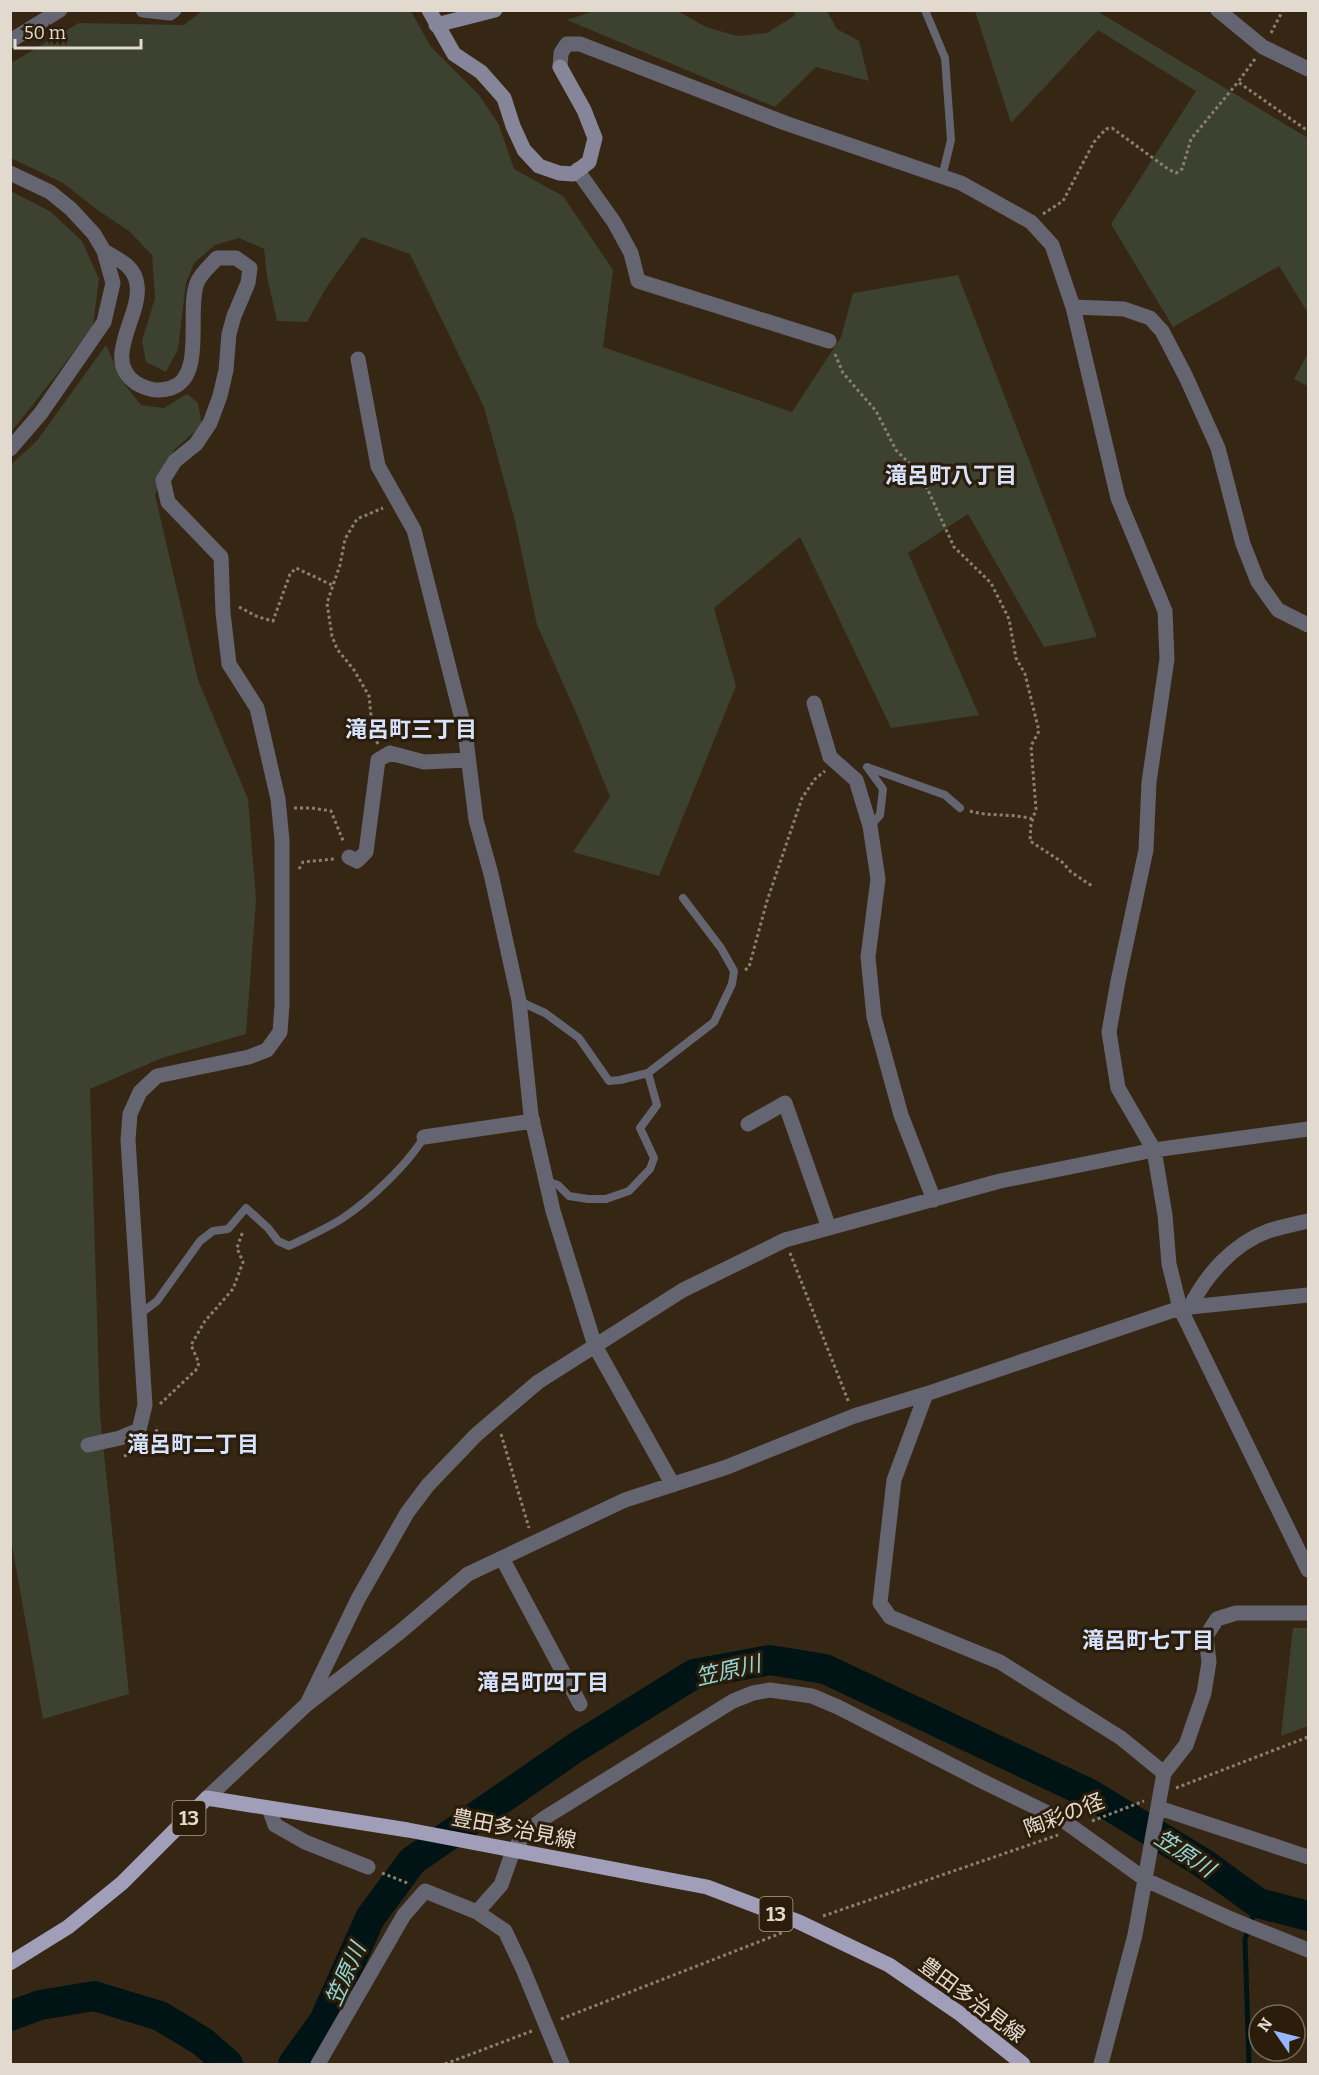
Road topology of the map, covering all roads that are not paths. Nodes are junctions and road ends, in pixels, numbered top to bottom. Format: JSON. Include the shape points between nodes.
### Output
{"nodes":[{"id":1,"x":60,"y":10,"type":"edge"},
{"id":2,"x":143,"y":10,"type":"edge"},
{"id":3,"x":174,"y":10,"type":"edge"},
{"id":4,"x":429,"y":10,"type":"edge"},
{"id":5,"x":495,"y":10,"type":"edge"},
{"id":6,"x":925,"y":10,"type":"edge"},
{"id":7,"x":1218,"y":10,"type":"edge"},
{"id":8,"x":436,"y":25,"type":"junction"},
{"id":9,"x":10,"y":41,"type":"edge"},
{"id":10,"x":1308,"y":69,"type":"edge"},
{"id":11,"x":577,"y":171,"type":"junction"},
{"id":12,"x":10,"y":173,"type":"edge"},
{"id":13,"x":942,"y":177,"type":"junction"},
{"id":14,"x":104,"y":251,"type":"junction"},
{"id":15,"x":1073,"y":307,"type":"junction"},
{"id":16,"x":830,"y":341,"type":"road end"},
{"id":17,"x":358,"y":359,"type":"dead end"},
{"id":18,"x":10,"y":449,"type":"edge"},
{"id":19,"x":1308,"y":624,"type":"edge"},
{"id":20,"x":814,"y":703,"type":"dead end"},
{"id":21,"x":468,"y":760,"type":"junction"},
{"id":22,"x":960,"y":808,"type":"road end"},
{"id":23,"x":870,"y":826,"type":"junction"},
{"id":24,"x":349,"y":857,"type":"road end"},
{"id":25,"x":683,"y":898,"type":"dead end"},
{"id":26,"x":519,"y":1001,"type":"junction"},
{"id":27,"x":648,"y":1074,"type":"junction"},
{"id":28,"x":533,"y":1121,"type":"junction"},
{"id":29,"x":748,"y":1124,"type":"dead end"},
{"id":30,"x":1308,"y":1129,"type":"edge"},
{"id":31,"x":424,"y":1137,"type":"joint"},
{"id":32,"x":1154,"y":1150,"type":"junction"},
{"id":33,"x":546,"y":1180,"type":"junction"},
{"id":34,"x":934,"y":1200,"type":"junction"},
{"id":35,"x":1308,"y":1221,"type":"edge"},
{"id":36,"x":830,"y":1228,"type":"junction"},
{"id":37,"x":1308,"y":1295,"type":"edge"},
{"id":38,"x":1185,"y":1307,"type":"junction"},
{"id":39,"x":139,"y":1315,"type":"junction"},
{"id":40,"x":595,"y":1346,"type":"junction"},
{"id":41,"x":926,"y":1394,"type":"junction"},
{"id":42,"x":88,"y":1445,"type":"dead end"},
{"id":43,"x":674,"y":1485,"type":"junction"},
{"id":44,"x":502,"y":1558,"type":"junction"},
{"id":45,"x":1308,"y":1570,"type":"edge"},
{"id":46,"x":1308,"y":1613,"type":"edge"},
{"id":47,"x":580,"y":1704,"type":"dead end"},
{"id":48,"x":306,"y":1705,"type":"junction"},
{"id":49,"x":1164,"y":1773,"type":"junction"},
{"id":50,"x":207,"y":1798,"type":"junction"},
{"id":51,"x":1152,"y":1804,"type":"junction"},
{"id":52,"x":269,"y":1808,"type":"junction"},
{"id":53,"x":513,"y":1851,"type":"junction"},
{"id":54,"x":1308,"y":1857,"type":"edge"},
{"id":55,"x":368,"y":1867,"type":"road end"},
{"id":56,"x":1146,"y":1880,"type":"junction"},
{"id":57,"x":477,"y":1912,"type":"junction"},
{"id":58,"x":1308,"y":1950,"type":"edge"},
{"id":59,"x":10,"y":1963,"type":"edge"},
{"id":60,"x":318,"y":2064,"type":"edge"},
{"id":61,"x":562,"y":2064,"type":"edge"},
{"id":62,"x":1023,"y":2064,"type":"edge"},
{"id":63,"x":1101,"y":2064,"type":"edge"}],
"edges":[{"from":1,"to":9,"type":"street"},
{"from":2,"to":3,"type":"street"},
{"from":4,"to":8,"type":"street"},
{"from":5,"to":8,"type":"street"},
{"from":6,"to":13,"type":"lane","via":[[945,58],[951,140]]},
{"from":7,"to":10,"type":"street","via":[[1263,47]]},
{"from":8,"to":11,"type":"street","via":[[454,54],[482,72],[504,98],[525,150],[539,166],[559,173]]},
{"from":11,"to":13,"type":"street","via":[[589,162],[595,138],[560,67],[561,53],[567,44],[580,44],[785,123]]},
{"from":11,"to":16,"type":"street","via":[[614,222],[631,253],[638,281]]},
{"from":12,"to":14,"type":"street","via":[[50,192],[71,209]]},
{"from":13,"to":15,"type":"street","via":[[961,183],[1031,222],[1052,245]]},
{"from":14,"to":18,"type":"street","via":[[113,283],[104,322],[41,413]]},
{"from":14,"to":39,"type":"street","via":[[133,271],[138,297],[122,352],[123,365],[128,377],[152,390],[179,385],[189,371],[197,281],[217,258],[236,258],[250,268],[232,325],[220,396],[210,423],[196,444],[174,461],[163,480],[168,502],[221,557],[229,664],[257,708],[282,840],[280,1032],[267,1050],[249,1057],[157,1076],[140,1092],[130,1114],[128,1140]]},
{"from":15,"to":19,"type":"street","via":[[1124,309],[1150,318],[1162,331],[1218,448],[1243,544],[1258,582],[1278,610]]},
{"from":15,"to":32,"type":"street","via":[[1118,498],[1165,611],[1167,659],[1149,782],[1146,850],[1109,1032],[1118,1088]]},
{"from":17,"to":21,"type":"street","via":[[378,466],[414,530],[465,731]]},
{"from":20,"to":23,"type":"street","via":[[830,757],[856,780]]},
{"from":21,"to":24,"type":"street","via":[[424,762],[390,753],[378,760],[366,852],[357,861]]},
{"from":21,"to":26,"type":"street","via":[[476,820]]},
{"from":22,"to":23,"type":"lane","via":[[945,795],[867,767],[883,789],[880,815]]},
{"from":23,"to":34,"type":"street","via":[[878,879],[868,957],[874,1017],[901,1115]]},
{"from":25,"to":27,"type":"lane","via":[[721,948],[734,971],[732,984],[714,1022]]},
{"from":26,"to":27,"type":"lane","via":[[545,1013],[579,1038],[609,1081]]},
{"from":26,"to":28,"type":"street"},
{"from":27,"to":33,"type":"lane","via":[[657,1105],[640,1128],[654,1158],[650,1169],[629,1191],[606,1199],[588,1199],[569,1196]]},
{"from":28,"to":31,"type":"street"},
{"from":28,"to":33,"type":"street"},
{"from":29,"to":36,"type":"street","via":[[785,1103]]},
{"from":30,"to":32,"type":"street"},
{"from":31,"to":39,"type":"lane","via":[[409,1160],[356,1209],[289,1246],[278,1241],[246,1208],[228,1228],[213,1230],[200,1240],[157,1301]]},
{"from":32,"to":34,"type":"street","via":[[1000,1181]]},
{"from":32,"to":38,"type":"street","via":[[1169,1263]]},
{"from":33,"to":40,"type":"street"},
{"from":34,"to":36,"type":"street"},
{"from":35,"to":38,"type":"street","via":[[1266,1232],[1240,1246]]},
{"from":36,"to":40,"type":"street","via":[[785,1240],[683,1290]]},
{"from":37,"to":38,"type":"street"},
{"from":38,"to":41,"type":"street"},
{"from":38,"to":45,"type":"street"},
{"from":39,"to":42,"type":"street","via":[[145,1405],[139,1430]]},
{"from":40,"to":43,"type":"street"},
{"from":40,"to":48,"type":"street","via":[[538,1382],[476,1435],[428,1485],[407,1513],[357,1599]]},
{"from":41,"to":43,"type":"street","via":[[854,1416]]},
{"from":41,"to":49,"type":"street","via":[[894,1480],[880,1603],[890,1617],[1000,1662],[1121,1738]]},
{"from":43,"to":44,"type":"street","via":[[625,1500]]},
{"from":44,"to":47,"type":"street"},
{"from":44,"to":48,"type":"street","via":[[468,1574]]},
{"from":46,"to":49,"type":"street","via":[[1236,1613],[1217,1619],[1206,1636],[1209,1662],[1204,1693],[1186,1745]]},
{"from":48,"to":50,"type":"street"},
{"from":49,"to":51,"type":"street"},
{"from":50,"to":52,"type":"main road","name":"豊田多治見線","number":"13"},
{"from":50,"to":59,"type":"main road","number":"13","via":[[122,1883],[68,1927]]},
{"from":51,"to":54,"type":"street"},
{"from":51,"to":56,"type":"street"},
{"from":52,"to":53,"type":"main road","name":"豊田多治見線","number":"13"},
{"from":52,"to":55,"type":"street","via":[[275,1825],[305,1842]]},
{"from":53,"to":56,"type":"street","via":[[527,1831],[556,1811],[733,1701],[770,1690],[812,1696],[838,1707],[1064,1821]]},
{"from":53,"to":57,"type":"street","via":[[501,1885]]},
{"from":53,"to":62,"type":"main road","name":"豊田多治見線","number":"13","via":[[707,1887],[799,1922],[889,1965]]},
{"from":56,"to":58,"type":"street"},
{"from":56,"to":63,"type":"street"},
{"from":57,"to":60,"type":"street","via":[[425,1890],[404,1915]]},
{"from":57,"to":61,"type":"street","via":[[505,1931]]}]}
